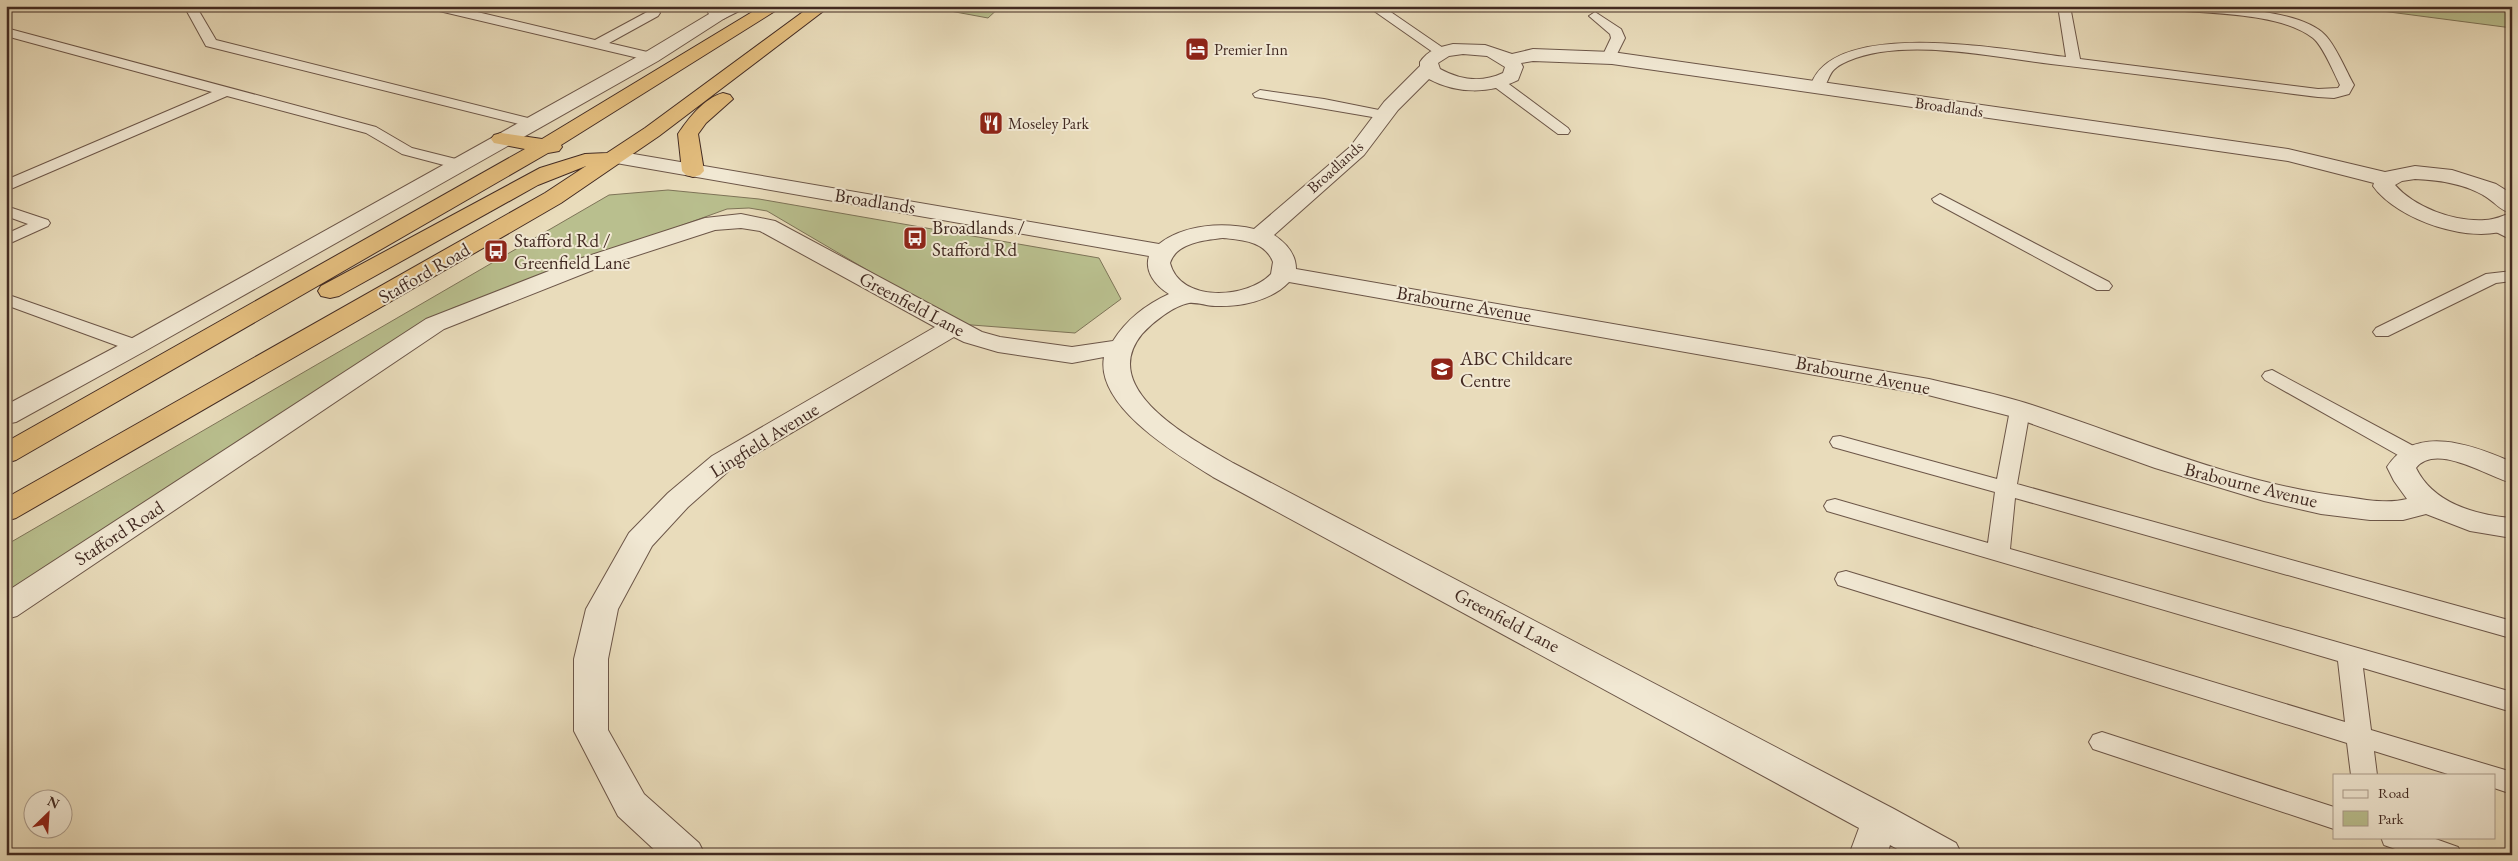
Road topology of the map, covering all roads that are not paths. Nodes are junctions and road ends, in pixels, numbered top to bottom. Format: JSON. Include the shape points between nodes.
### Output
{"nodes":[{"id":1,"x":190,"y":6,"type":"edge"},
{"id":2,"x":435,"y":6,"type":"edge"},
{"id":3,"x":650,"y":6,"type":"edge"},
{"id":4,"x":743,"y":6,"type":"edge"},
{"id":5,"x":775,"y":6,"type":"edge"},
{"id":6,"x":1373,"y":6,"type":"edge"},
{"id":7,"x":2064,"y":6,"type":"edge"},
{"id":8,"x":2174,"y":6,"type":"edge"},
{"id":9,"x":818,"y":9,"type":"edge"},
{"id":10,"x":716,"y":11,"type":"edge"},
{"id":11,"x":1594,"y":16,"type":"dead end"},
{"id":12,"x":6,"y":32,"type":"edge"},
{"id":13,"x":597,"y":44,"type":"junction"},
{"id":14,"x":1442,"y":52,"type":"junction"},
{"id":15,"x":651,"y":57,"type":"junction"},
{"id":16,"x":1609,"y":57,"type":"junction"},
{"id":17,"x":1509,"y":60,"type":"junction"},
{"id":18,"x":2074,"y":62,"type":"junction"},
{"id":19,"x":1429,"y":68,"type":"junction"},
{"id":20,"x":1497,"y":82,"type":"junction"},
{"id":21,"x":1465,"y":84,"type":"junction"},
{"id":22,"x":1817,"y":88,"type":"junction"},
{"id":23,"x":226,"y":91,"type":"junction"},
{"id":24,"x":1408,"y":91,"type":"junction"},
{"id":25,"x":1260,"y":94,"type":"dead end"},
{"id":26,"x":1384,"y":115,"type":"junction"},
{"id":27,"x":531,"y":123,"type":"junction"},
{"id":28,"x":1563,"y":130,"type":"dead end"},
{"id":29,"x":501,"y":139,"type":"junction"},
{"id":30,"x":545,"y":146,"type":"junction"},
{"id":31,"x":616,"y":158,"type":"junction"},
{"id":32,"x":459,"y":164,"type":"junction"},
{"id":33,"x":693,"y":171,"type":"junction"},
{"id":34,"x":2386,"y":179,"type":"junction"},
{"id":35,"x":6,"y":186,"type":"edge"},
{"id":36,"x":2507,"y":198,"type":"edge"},
{"id":37,"x":1940,"y":199,"type":"dead end"},
{"id":38,"x":6,"y":212,"type":"edge"},
{"id":39,"x":713,"y":223,"type":"joint"},
{"id":40,"x":2506,"y":227,"type":"edge"},
{"id":41,"x":1258,"y":237,"type":"junction"},
{"id":42,"x":6,"y":240,"type":"edge"},
{"id":43,"x":1164,"y":252,"type":"junction"},
{"id":44,"x":1283,"y":274,"type":"junction"},
{"id":45,"x":2512,"y":276,"type":"edge"},
{"id":46,"x":2103,"y":286,"type":"dead end"},
{"id":47,"x":1188,"y":295,"type":"junction"},
{"id":48,"x":6,"y":299,"type":"edge"},
{"id":49,"x":953,"y":327,"type":"junction"},
{"id":50,"x":2382,"y":332,"type":"dead end"},
{"id":51,"x":136,"y":346,"type":"junction"},
{"id":52,"x":1121,"y":347,"type":"junction"},
{"id":53,"x":165,"y":364,"type":"junction"},
{"id":54,"x":2272,"y":376,"type":"dead end"},
{"id":55,"x":2020,"y":410,"type":"junction"},
{"id":56,"x":6,"y":416,"type":"edge"},
{"id":57,"x":1840,"y":442,"type":"dead end"},
{"id":58,"x":6,"y":454,"type":"edge"},
{"id":59,"x":2412,"y":454,"type":"junction"},
{"id":60,"x":2512,"y":474,"type":"edge"},
{"id":61,"x":2006,"y":489,"type":"junction"},
{"id":62,"x":2431,"y":503,"type":"junction"},
{"id":63,"x":1834,"y":506,"type":"dead end"},
{"id":64,"x":6,"y":511,"type":"edge"},
{"id":65,"x":2512,"y":528,"type":"edge"},
{"id":66,"x":1998,"y":553,"type":"junction"},
{"id":67,"x":1846,"y":579,"type":"dead end"},
{"id":68,"x":6,"y":608,"type":"edge"},
{"id":69,"x":2507,"y":628,"type":"dead end"},
{"id":70,"x":2349,"y":654,"type":"junction"},
{"id":71,"x":2512,"y":702,"type":"edge"},
{"id":72,"x":2359,"y":735,"type":"junction"},
{"id":73,"x":2102,"y":742,"type":"dead end"},
{"id":74,"x":2364,"y":774,"type":"edge"},
{"id":75,"x":2483,"y":774,"type":"edge"},
{"id":76,"x":2496,"y":778,"type":"edge"},
{"id":77,"x":2512,"y":783,"type":"edge"},
{"id":78,"x":2333,"y":818,"type":"edge"},
{"id":79,"x":1881,"y":820,"type":"junction"},
{"id":80,"x":2397,"y":838,"type":"edge"},
{"id":81,"x":686,"y":855,"type":"edge"},
{"id":82,"x":1868,"y":855,"type":"edge"},
{"id":83,"x":1943,"y":855,"type":"edge"},
{"id":84,"x":2448,"y":855,"type":"edge"}],
"edges":[{"from":1,"to":27,"type":"lane","via":[[211,43]]},
{"from":2,"to":13,"type":"lane"},
{"from":3,"to":13,"type":"lane","via":[[654,13]]},
{"from":4,"to":10,"type":"lane"},
{"from":5,"to":30,"type":"highway"},
{"from":6,"to":14,"type":"lane"},
{"from":7,"to":18,"type":"lane"},
{"from":8,"to":18,"type":"lane","via":[[2273,18],[2314,31],[2347,85],[2344,91],[2334,94],[2318,93]]},
{"from":9,"to":30,"type":"highway","via":[[592,135]]},
{"from":9,"to":31,"type":"highway","name":"Stafford Road"},
{"from":9,"to":33,"type":"highway","via":[[752,77],[699,119],[688,134]]},
{"from":10,"to":15,"type":"street"},
{"from":11,"to":16,"type":"lane","via":[[1616,32],[1618,38]]},
{"from":12,"to":23,"type":"lane"},
{"from":13,"to":15,"type":"lane"},
{"from":14,"to":17,"type":"street","via":[[1478,49]]},
{"from":14,"to":19,"type":"street","name":"Broadlands","via":[[1433,56]]},
{"from":15,"to":27,"type":"street"},
{"from":16,"to":17,"type":"street","name":"Broadlands","via":[[1533,55]]},
{"from":16,"to":22,"type":"street","name":"Broadlands"},
{"from":17,"to":20,"type":"street","via":[[1514,67],[1511,76]]},
{"from":18,"to":22,"type":"lane","via":[[1944,48],[1890,48],[1834,62],[1823,70]]},
{"from":19,"to":21,"type":"street","via":[[1440,78]]},
{"from":19,"to":24,"type":"street","name":"Broadlands"},
{"from":20,"to":21,"type":"street"},
{"from":20,"to":28,"type":"lane"},
{"from":21,"to":24,"type":"street"},
{"from":22,"to":34,"type":"street","name":"Broadlands","via":[[2288,155]]},
{"from":23,"to":32,"type":"lane","via":[[371,130],[407,151]]},
{"from":23,"to":35,"type":"lane"},
{"from":24,"to":26,"type":"street","name":"Broadlands"},
{"from":25,"to":26,"type":"lane"},
{"from":26,"to":41,"type":"street","name":"Broadlands","via":[[1357,151]]},
{"from":27,"to":29,"type":"street"},
{"from":29,"to":30,"type":"highway"},
{"from":29,"to":32,"type":"street"},
{"from":30,"to":31,"type":"highway"},
{"from":30,"to":53,"type":"highway"},
{"from":31,"to":33,"type":"street","name":"Broadlands"},
{"from":31,"to":53,"type":"highway","via":[[579,162],[534,178],[315,299]]},
{"from":31,"to":64,"type":"highway","name":"Stafford Road","via":[[484,239]]},
{"from":32,"to":51,"type":"street"},
{"from":33,"to":43,"type":"street","name":"Broadlands"},
{"from":34,"to":36,"type":"street","via":[[2408,172],[2444,175]]},
{"from":34,"to":40,"type":"street","via":[[2384,186],[2388,194],[2415,211],[2457,224]]},
{"from":37,"to":46,"type":"lane"},
{"from":38,"to":42,"type":"lane","via":[[42,223]]},
{"from":39,"to":49,"type":"street","name":"Greenfield Lane","via":[[741,221],[767,226]]},
{"from":39,"to":68,"type":"street","name":"Stafford Road","via":[[590,263],[435,324]]},
{"from":41,"to":43,"type":"street","via":[[1241,232],[1204,233],[1188,237]]},
{"from":41,"to":44,"type":"street","via":[[1281,253],[1286,263]]},
{"from":43,"to":47,"type":"street","via":[[1159,271],[1164,281]]},
{"from":44,"to":47,"type":"street","via":[[1275,283],[1246,297],[1207,299]]},
{"from":44,"to":55,"type":"street","name":"Brabourne Avenue","via":[[1851,372]]},
{"from":45,"to":50,"type":"lane","via":[[2492,278]]},
{"from":47,"to":52,"type":"street","name":"Greenfield Lane","via":[[1162,305],[1133,329]]},
{"from":48,"to":51,"type":"lane"},
{"from":49,"to":52,"type":"street","name":"Greenfield Lane","via":[[998,344],[1072,354]]},
{"from":49,"to":81,"type":"street","name":"Lingfield Avenue","via":[[722,462],[678,500],[640,540],[602,608],[591,659],[591,731],[631,804]]},
{"from":51,"to":56,"type":"street"},
{"from":52,"to":79,"type":"street","name":"Greenfield Lane","via":[[1116,362],[1120,384],[1140,411],[1172,440]]},
{"from":53,"to":58,"type":"highway"},
{"from":54,"to":59,"type":"lane"},
{"from":55,"to":61,"type":"lane"},
{"from":55,"to":62,"type":"street","name":"Brabourne Avenue","via":[[2165,462],[2264,491],[2322,504],[2370,510],[2402,510]]},
{"from":57,"to":61,"type":"lane"},
{"from":59,"to":60,"type":"street","via":[[2437,450],[2459,453]]},
{"from":59,"to":62,"type":"street","via":[[2406,457],[2401,467],[2405,479]]},
{"from":61,"to":66,"type":"lane"},
{"from":61,"to":69,"type":"lane"},
{"from":62,"to":65,"type":"street","via":[[2472,522]]},
{"from":63,"to":66,"type":"lane"},
{"from":66,"to":70,"type":"lane"},
{"from":67,"to":72,"type":"lane"},
{"from":70,"to":71,"type":"lane"},
{"from":70,"to":72,"type":"lane"},
{"from":72,"to":74,"type":"lane"},
{"from":72,"to":75,"type":"lane"},
{"from":73,"to":78,"type":"lane"},
{"from":76,"to":77,"type":"lane"},
{"from":79,"to":82,"type":"street"},
{"from":79,"to":83,"type":"street","name":"Greenfield Lane"},
{"from":80,"to":84,"type":"lane"}]}
